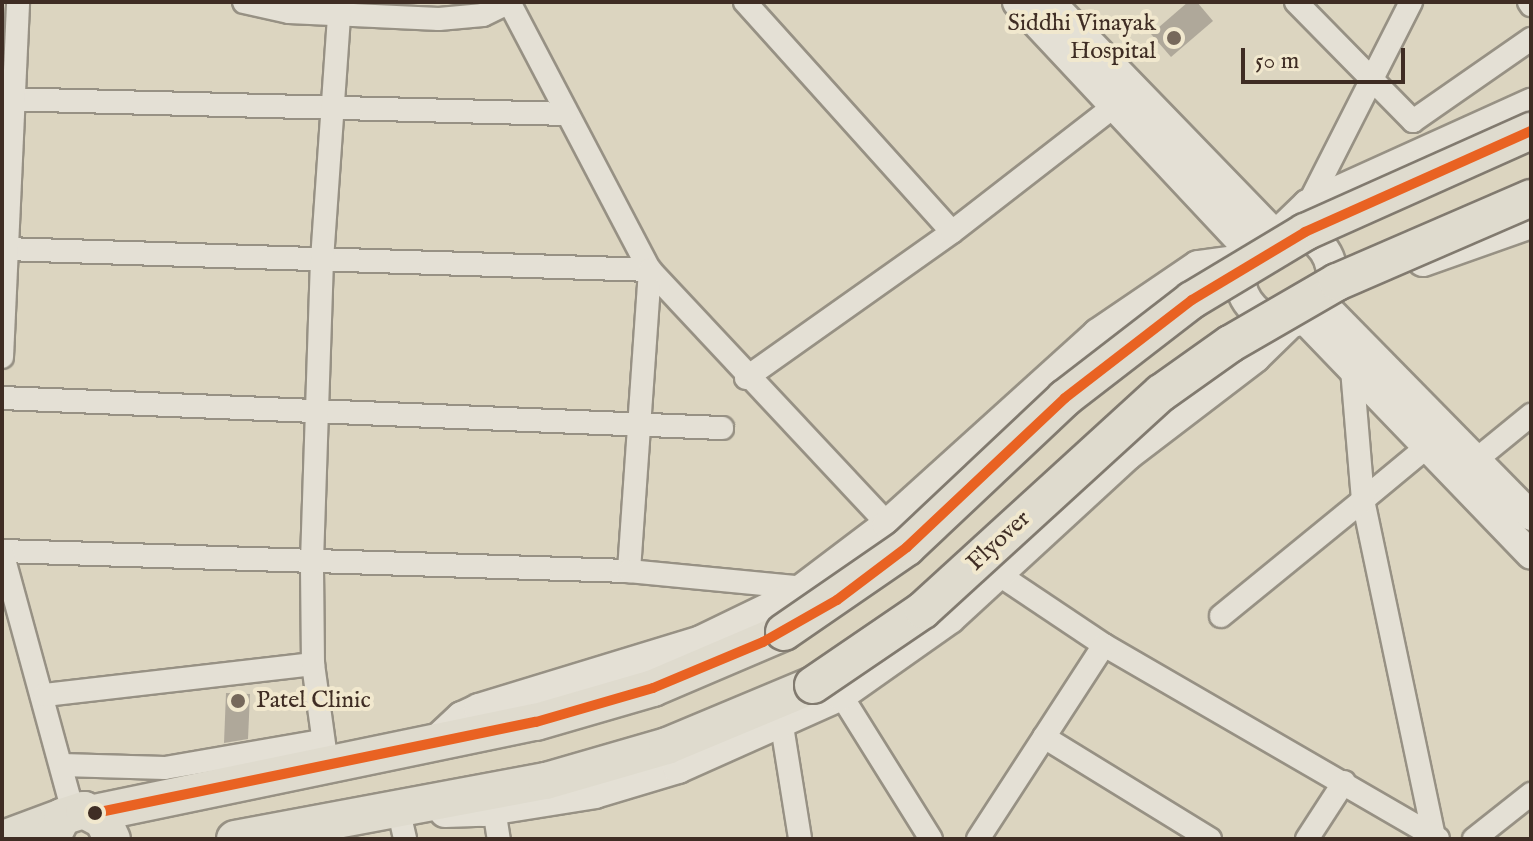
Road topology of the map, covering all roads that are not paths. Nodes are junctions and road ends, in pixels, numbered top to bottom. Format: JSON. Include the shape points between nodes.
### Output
{"nodes":[{"id":1,"x":18,"y":2,"type":"edge"},
{"id":2,"x":244,"y":2,"type":"edge"},
{"id":3,"x":510,"y":2,"type":"edge"},
{"id":4,"x":745,"y":2,"type":"edge"},
{"id":5,"x":1018,"y":2,"type":"edge"},
{"id":6,"x":1049,"y":2,"type":"edge"},
{"id":7,"x":1296,"y":2,"type":"edge"},
{"id":8,"x":1411,"y":2,"type":"edge"},
{"id":9,"x":339,"y":15,"type":"junction"},
{"id":10,"x":1531,"y":39,"type":"edge"},
{"id":11,"x":1369,"y":77,"type":"junction"},
{"id":12,"x":1124,"y":99,"type":"junction"},
{"id":13,"x":8,"y":100,"type":"edge"},
{"id":14,"x":1531,"y":104,"type":"edge"},
{"id":15,"x":331,"y":108,"type":"junction"},
{"id":16,"x":567,"y":114,"type":"junction"},
{"id":17,"x":1531,"y":131,"type":"edge"},
{"id":18,"x":1531,"y":198,"type":"edge"},
{"id":19,"x":1308,"y":205,"type":"junction"},
{"id":20,"x":1531,"y":223,"type":"edge"},
{"id":21,"x":952,"y":232,"type":"junction"},
{"id":22,"x":1261,"y":242,"type":"junction"},
{"id":23,"x":5,"y":249,"type":"junction"},
{"id":24,"x":322,"y":260,"type":"junction"},
{"id":25,"x":650,"y":270,"type":"junction"},
{"id":26,"x":1311,"y":310,"type":"junction"},
{"id":27,"x":2,"y":357,"type":"edge"},
{"id":28,"x":1352,"y":368,"type":"junction"},
{"id":29,"x":746,"y":378,"type":"junction"},
{"id":30,"x":2,"y":398,"type":"edge"},
{"id":31,"x":318,"y":408,"type":"junction"},
{"id":32,"x":1531,"y":415,"type":"edge"},
{"id":33,"x":639,"y":424,"type":"junction"},
{"id":34,"x":722,"y":428,"type":"dead end"},
{"id":35,"x":1428,"y":446,"type":"junction"},
{"id":36,"x":1477,"y":459,"type":"junction"},
{"id":37,"x":1363,"y":500,"type":"junction"},
{"id":38,"x":1531,"y":516,"type":"edge"},
{"id":39,"x":888,"y":524,"type":"junction"},
{"id":40,"x":2,"y":551,"type":"edge"},
{"id":41,"x":1531,"y":555,"type":"edge"},
{"id":42,"x":312,"y":561,"type":"junction"},
{"id":43,"x":629,"y":571,"type":"junction"},
{"id":44,"x":998,"y":574,"type":"junction"},
{"id":45,"x":807,"y":588,"type":"junction"},
{"id":46,"x":1221,"y":616,"type":"dead end"},
{"id":47,"x":11,"y":622,"type":"edge"},
{"id":48,"x":1104,"y":645,"type":"junction"},
{"id":49,"x":313,"y":664,"type":"junction"},
{"id":50,"x":827,"y":690,"type":"junction"},
{"id":51,"x":45,"y":695,"type":"junction"},
{"id":52,"x":782,"y":726,"type":"junction"},
{"id":53,"x":1044,"y":737,"type":"junction"},
{"id":54,"x":434,"y":743,"type":"junction"},
{"id":55,"x":324,"y":753,"type":"junction"},
{"id":56,"x":62,"y":765,"type":"junction"},
{"id":57,"x":1344,"y":782,"type":"junction"},
{"id":58,"x":1528,"y":803,"type":"edge"},
{"id":59,"x":494,"y":809,"type":"junction"},
{"id":60,"x":410,"y":817,"type":"edge"},
{"id":61,"x":79,"y":824,"type":"edge"},
{"id":62,"x":1436,"y":838,"type":"edge"},
{"id":63,"x":3,"y":839,"type":"edge"},
{"id":64,"x":235,"y":839,"type":"edge"},
{"id":65,"x":499,"y":839,"type":"edge"},
{"id":66,"x":800,"y":839,"type":"edge"},
{"id":67,"x":931,"y":839,"type":"edge"},
{"id":68,"x":978,"y":839,"type":"edge"},
{"id":69,"x":1210,"y":839,"type":"edge"},
{"id":70,"x":1307,"y":839,"type":"edge"},
{"id":71,"x":1474,"y":839,"type":"edge"}],
"edges":[{"from":1,"to":13,"type":"street"},
{"from":2,"to":9,"type":"street"},
{"from":3,"to":9,"type":"street","via":[[463,18]]},
{"from":3,"to":16,"type":"street"},
{"from":4,"to":21,"type":"street"},
{"from":5,"to":12,"type":"main road"},
{"from":6,"to":12,"type":"main road"},
{"from":7,"to":11,"type":"street"},
{"from":8,"to":11,"type":"street"},
{"from":9,"to":15,"type":"street"},
{"from":10,"to":11,"type":"street","via":[[1413,121]]},
{"from":11,"to":19,"type":"street"},
{"from":12,"to":21,"type":"street"},
{"from":12,"to":22,"type":"main road"},
{"from":13,"to":15,"type":"street"},
{"from":13,"to":23,"type":"street"},
{"from":14,"to":19,"type":"main road"},
{"from":15,"to":16,"type":"street"},
{"from":15,"to":24,"type":"street"},
{"from":16,"to":25,"type":"street"},
{"from":17,"to":54,"type":"highway","bridge":true,"via":[[1305,232],[1192,300],[1065,398],[907,547],[784,632],[653,688],[536,722]]},
{"from":18,"to":50,"type":"highway","name":"Flyover","bridge":true,"via":[[1337,282],[1230,344],[1161,393],[923,610]]},
{"from":19,"to":22,"type":"main road"},
{"from":20,"to":26,"type":"main road"},
{"from":21,"to":29,"type":"street"},
{"from":22,"to":26,"type":"main road","via":[[1240,275],[1249,304],[1260,315]]},
{"from":22,"to":26,"type":"main road","via":[[1298,230],[1322,245],[1333,271]]},
{"from":22,"to":39,"type":"main road","via":[[1198,266],[1098,334]]},
{"from":23,"to":24,"type":"street"},
{"from":23,"to":27,"type":"street"},
{"from":24,"to":25,"type":"street"},
{"from":24,"to":31,"type":"street"},
{"from":25,"to":29,"type":"street"},
{"from":25,"to":33,"type":"street"},
{"from":26,"to":28,"type":"street"},
{"from":26,"to":36,"type":"street"},
{"from":26,"to":44,"type":"main road","via":[[1127,455]]},
{"from":28,"to":35,"type":"street"},
{"from":28,"to":37,"type":"street"},
{"from":29,"to":39,"type":"street"},
{"from":30,"to":31,"type":"street"},
{"from":31,"to":33,"type":"street"},
{"from":31,"to":42,"type":"street"},
{"from":32,"to":36,"type":"street"},
{"from":33,"to":34,"type":"street"},
{"from":33,"to":43,"type":"street"},
{"from":35,"to":37,"type":"street"},
{"from":35,"to":41,"type":"street"},
{"from":36,"to":38,"type":"street"},
{"from":37,"to":46,"type":"street"},
{"from":37,"to":62,"type":"street"},
{"from":39,"to":45,"type":"main road"},
{"from":40,"to":42,"type":"street"},
{"from":40,"to":47,"type":"street"},
{"from":42,"to":43,"type":"street"},
{"from":42,"to":49,"type":"street"},
{"from":43,"to":45,"type":"street"},
{"from":44,"to":48,"type":"street"},
{"from":44,"to":50,"type":"main road","via":[[911,649]]},
{"from":45,"to":54,"type":"main road","via":[[701,641],[479,709]]},
{"from":47,"to":51,"type":"street"},
{"from":48,"to":53,"type":"street"},
{"from":48,"to":57,"type":"street"},
{"from":49,"to":51,"type":"street"},
{"from":49,"to":55,"type":"street"},
{"from":50,"to":52,"type":"main road"},
{"from":50,"to":60,"type":"highway","name":"Flyover","via":[[667,746]]},
{"from":50,"to":67,"type":"street"},
{"from":51,"to":56,"type":"street"},
{"from":52,"to":59,"type":"main road","via":[[678,768],[595,793]]},
{"from":52,"to":66,"type":"street"},
{"from":53,"to":68,"type":"street"},
{"from":53,"to":69,"type":"street"},
{"from":54,"to":55,"type":"highway"},
{"from":55,"to":56,"type":"street","via":[[165,768]]},
{"from":55,"to":61,"type":"highway"},
{"from":56,"to":61,"type":"street"},
{"from":57,"to":62,"type":"street"},
{"from":57,"to":70,"type":"street"},
{"from":58,"to":71,"type":"street"},
{"from":59,"to":60,"type":"main road"},
{"from":59,"to":65,"type":"street"},
{"from":60,"to":64,"type":"highway","name":"Flyover"},
{"from":61,"to":63,"type":"highway"}]}
